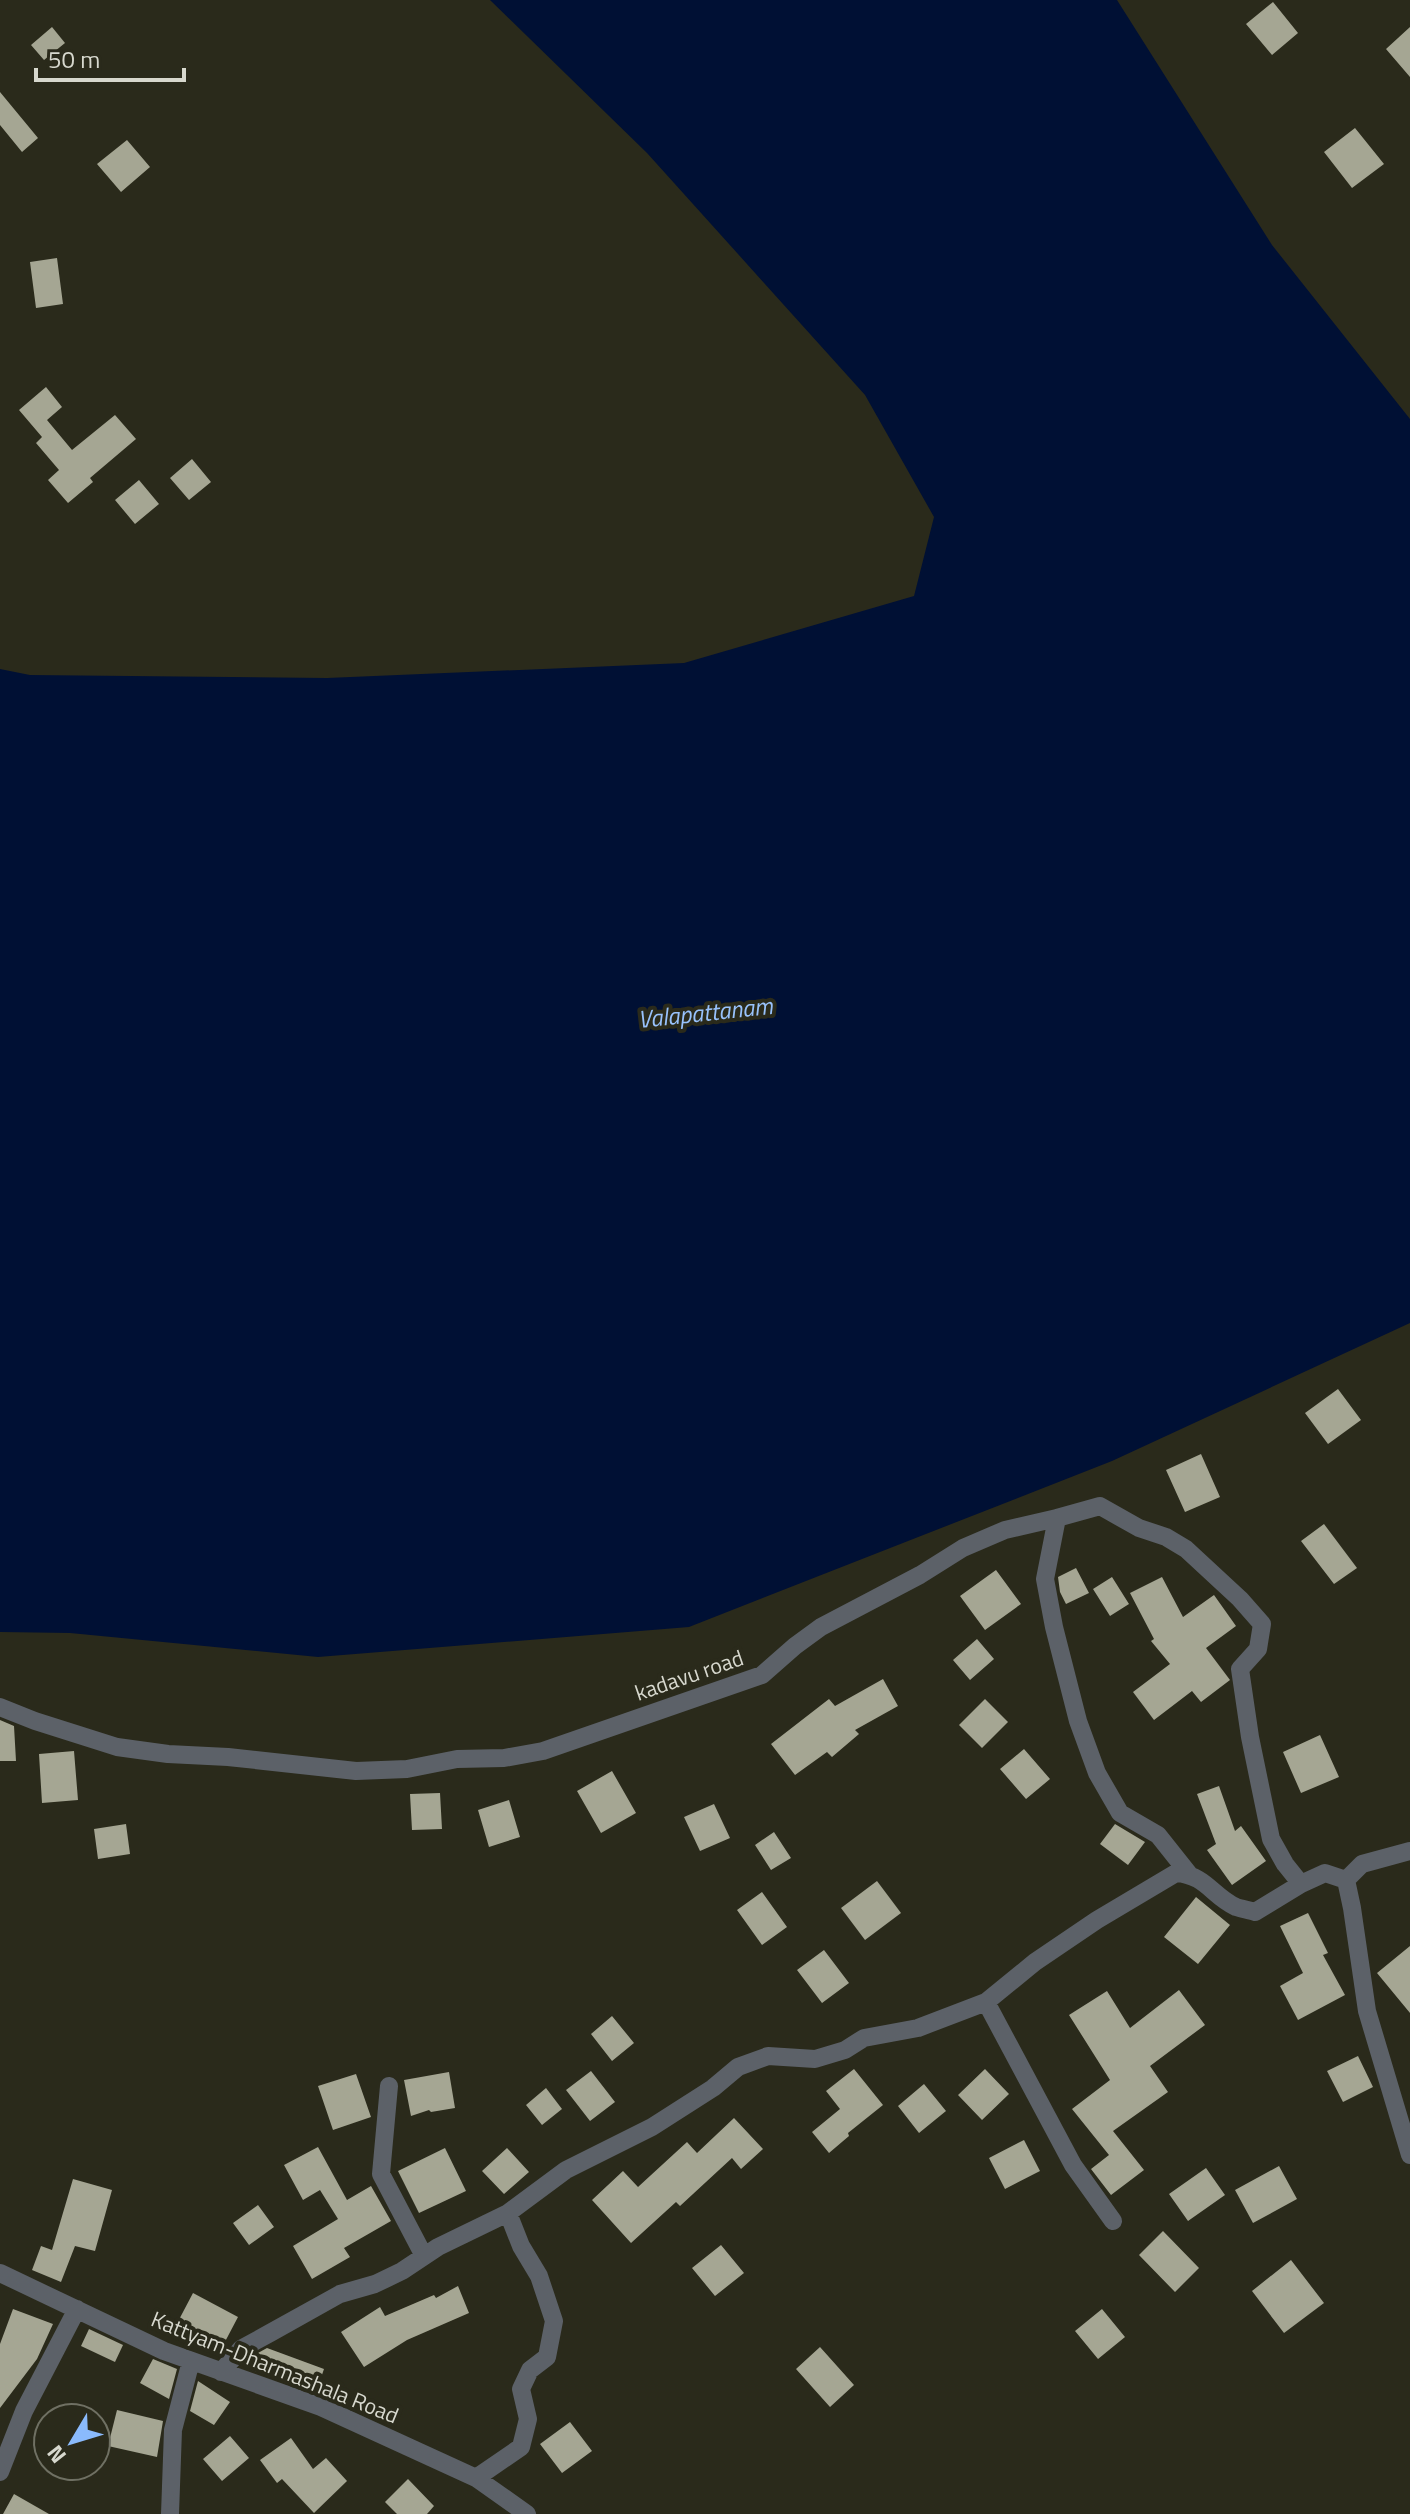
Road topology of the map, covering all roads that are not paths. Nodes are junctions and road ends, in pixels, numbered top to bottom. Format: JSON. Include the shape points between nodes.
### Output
{"nodes":[{"id":1,"x":1057,"y":1518,"type":"junction"},
{"id":2,"x":0,"y":1707,"type":"edge"},
{"id":3,"x":1410,"y":1851,"type":"edge"},
{"id":4,"x":1189,"y":1874,"type":"junction"},
{"id":5,"x":1346,"y":1880,"type":"junction"},
{"id":6,"x":1301,"y":1884,"type":"junction"},
{"id":7,"x":986,"y":2002,"type":"junction"},
{"id":8,"x":389,"y":2086,"type":"dead end"},
{"id":9,"x":1410,"y":2155,"type":"edge"},
{"id":10,"x":508,"y":2213,"type":"junction"},
{"id":11,"x":1113,"y":2221,"type":"dead end"},
{"id":12,"x":424,"y":2256,"type":"junction"},
{"id":13,"x":0,"y":2273,"type":"edge"},
{"id":14,"x":77,"y":2309,"type":"junction"},
{"id":15,"x":191,"y":2361,"type":"junction"},
{"id":16,"x":221,"y":2372,"type":"junction"},
{"id":17,"x":0,"y":2472,"type":"edge"},
{"id":18,"x":476,"y":2478,"type":"junction"},
{"id":19,"x":170,"y":2514,"type":"edge"},
{"id":20,"x":527,"y":2514,"type":"edge"}],
"edges":[{"from":1,"to":2,"type":"street","name":"kadavu road","via":[[1005,1530],[963,1548],[821,1627],[762,1675],[504,1758],[356,1771],[168,1754],[117,1747]]},
{"from":1,"to":4,"type":"street","via":[[1045,1579],[1078,1721],[1097,1773],[1120,1813],[1158,1835]]},
{"from":1,"to":6,"type":"street","name":"kadavu road","via":[[1100,1506],[1166,1537],[1186,1549],[1262,1624],[1258,1649],[1240,1669],[1250,1737],[1271,1839]]},
{"from":3,"to":5,"type":"street","via":[[1362,1864]]},
{"from":4,"to":6,"type":"street","via":[[1235,1907],[1255,1912]]},
{"from":4,"to":7,"type":"street","via":[[1176,1873],[1097,1920]]},
{"from":5,"to":6,"type":"street","via":[[1325,1873]]},
{"from":5,"to":9,"type":"street","via":[[1367,2011]]},
{"from":7,"to":10,"type":"street","via":[[918,2028],[864,2038],[815,2059],[768,2056],[738,2067],[652,2127],[566,2170]]},
{"from":7,"to":11,"type":"street","via":[[1073,2165]]},
{"from":8,"to":12,"type":"street","via":[[381,2174]]},
{"from":10,"to":12,"type":"street"},
{"from":10,"to":18,"type":"street","via":[[554,2321],[547,2357],[530,2370],[521,2389],[528,2419],[521,2447]]},
{"from":12,"to":16,"type":"street","via":[[375,2284],[340,2294],[241,2349]]},
{"from":13,"to":14,"type":"street","name":"Kattyam-Dharmashala Road"},
{"from":14,"to":15,"type":"street","name":"Kattyam-Dharmashala Road"},
{"from":14,"to":17,"type":"street","via":[[24,2411]]},
{"from":15,"to":16,"type":"street","name":"Kattyam-Dharmashala Road"},
{"from":15,"to":19,"type":"street","via":[[173,2430]]},
{"from":16,"to":18,"type":"street","name":"Kattyam-Dharmashala Road","via":[[321,2407]]},
{"from":18,"to":20,"type":"street","name":"Kattyam-Dharmashala Road"}]}
